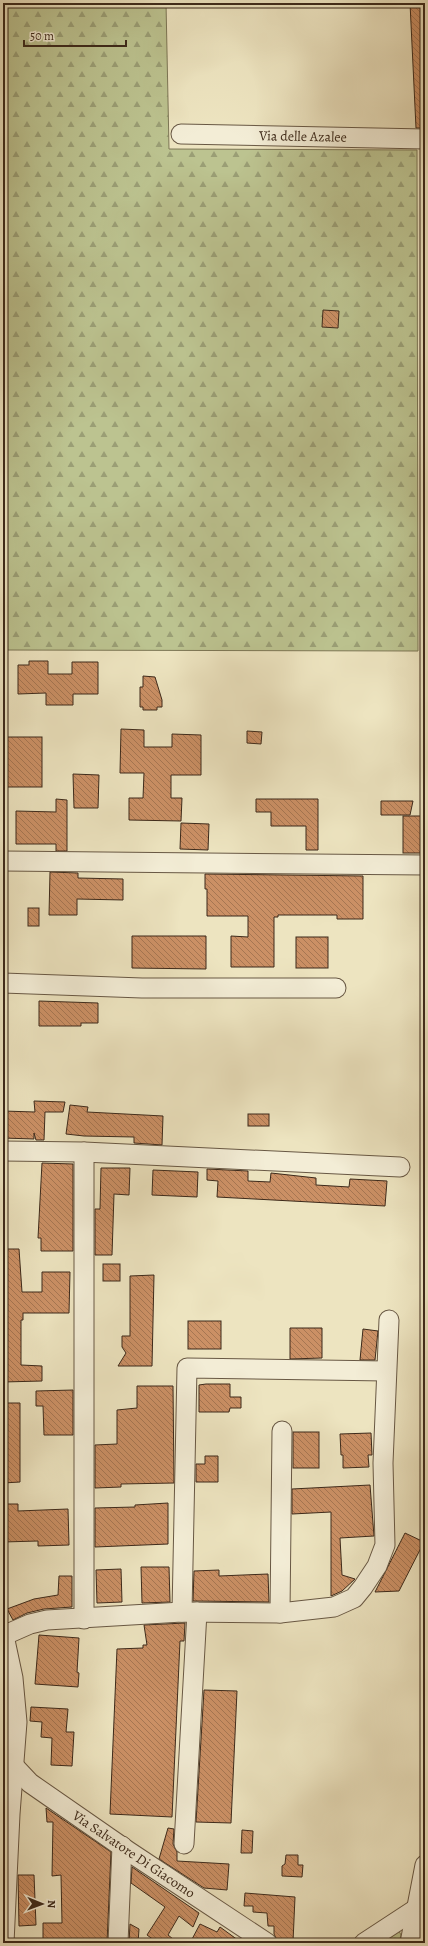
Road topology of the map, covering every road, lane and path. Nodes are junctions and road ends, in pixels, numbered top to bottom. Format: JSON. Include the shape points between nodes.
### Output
{"nodes":[{"id":1,"x":181,"y":134,"type":"dead end"},
{"id":2,"x":425,"y":139,"type":"edge"},
{"id":3,"x":3,"y":861,"type":"edge"},
{"id":4,"x":425,"y":864,"type":"edge"},
{"id":5,"x":3,"y":983,"type":"edge"},
{"id":6,"x":336,"y":988,"type":"dead end"},
{"id":7,"x":3,"y":1151,"type":"edge"},
{"id":8,"x":84,"y":1152,"type":"junction"},
{"id":9,"x":400,"y":1167,"type":"dead end"},
{"id":10,"x":389,"y":1320,"type":"dead end"},
{"id":11,"x":386,"y":1371,"type":"junction"},
{"id":12,"x":282,"y":1430,"type":"dead end"},
{"id":13,"x":189,"y":1612,"type":"junction"},
{"id":14,"x":280,"y":1613,"type":"junction"},
{"id":15,"x":84,"y":1619,"type":"junction"},
{"id":16,"x":4,"y":1633,"type":"edge"},
{"id":17,"x":8,"y":1765,"type":"edge"},
{"id":18,"x":184,"y":1844,"type":"dead end"},
{"id":19,"x":122,"y":1846,"type":"junction"},
{"id":20,"x":425,"y":1865,"type":"edge"},
{"id":21,"x":421,"y":1906,"type":"edge"},
{"id":22,"x":4,"y":1943,"type":"edge"},
{"id":23,"x":118,"y":1943,"type":"edge"},
{"id":24,"x":267,"y":1943,"type":"edge"},
{"id":25,"x":364,"y":1943,"type":"edge"},
{"id":26,"x":410,"y":1943,"type":"edge"}],
"edges":[{"from":1,"to":2,"type":"street","name":"Via delle Azalee"},
{"from":3,"to":4,"type":"street"},
{"from":5,"to":6,"type":"street","via":[[142,988]]},
{"from":7,"to":8,"type":"street"},
{"from":8,"to":9,"type":"street"},
{"from":8,"to":15,"type":"street"},
{"from":10,"to":11,"type":"street"},
{"from":11,"to":13,"type":"street","via":[[187,1368]]},
{"from":11,"to":14,"type":"street","via":[[383,1463],[385,1545],[377,1566],[354,1598],[334,1607]]},
{"from":12,"to":14,"type":"street"},
{"from":13,"to":14,"type":"street"},
{"from":13,"to":15,"type":"street"},
{"from":13,"to":18,"type":"street"},
{"from":15,"to":16,"type":"street","via":[[47,1620]]},
{"from":16,"to":17,"type":"street","via":[[16,1700],[17,1722]]},
{"from":17,"to":19,"type":"street","name":"Via Salvatore Di Giacomo"},
{"from":17,"to":22,"type":"street"},
{"from":19,"to":23,"type":"street"},
{"from":19,"to":24,"type":"street","name":"Via Salvatore Di Giacomo"},
{"from":20,"to":21,"type":"street"},
{"from":21,"to":25,"type":"street"},
{"from":21,"to":26,"type":"street"}]}
